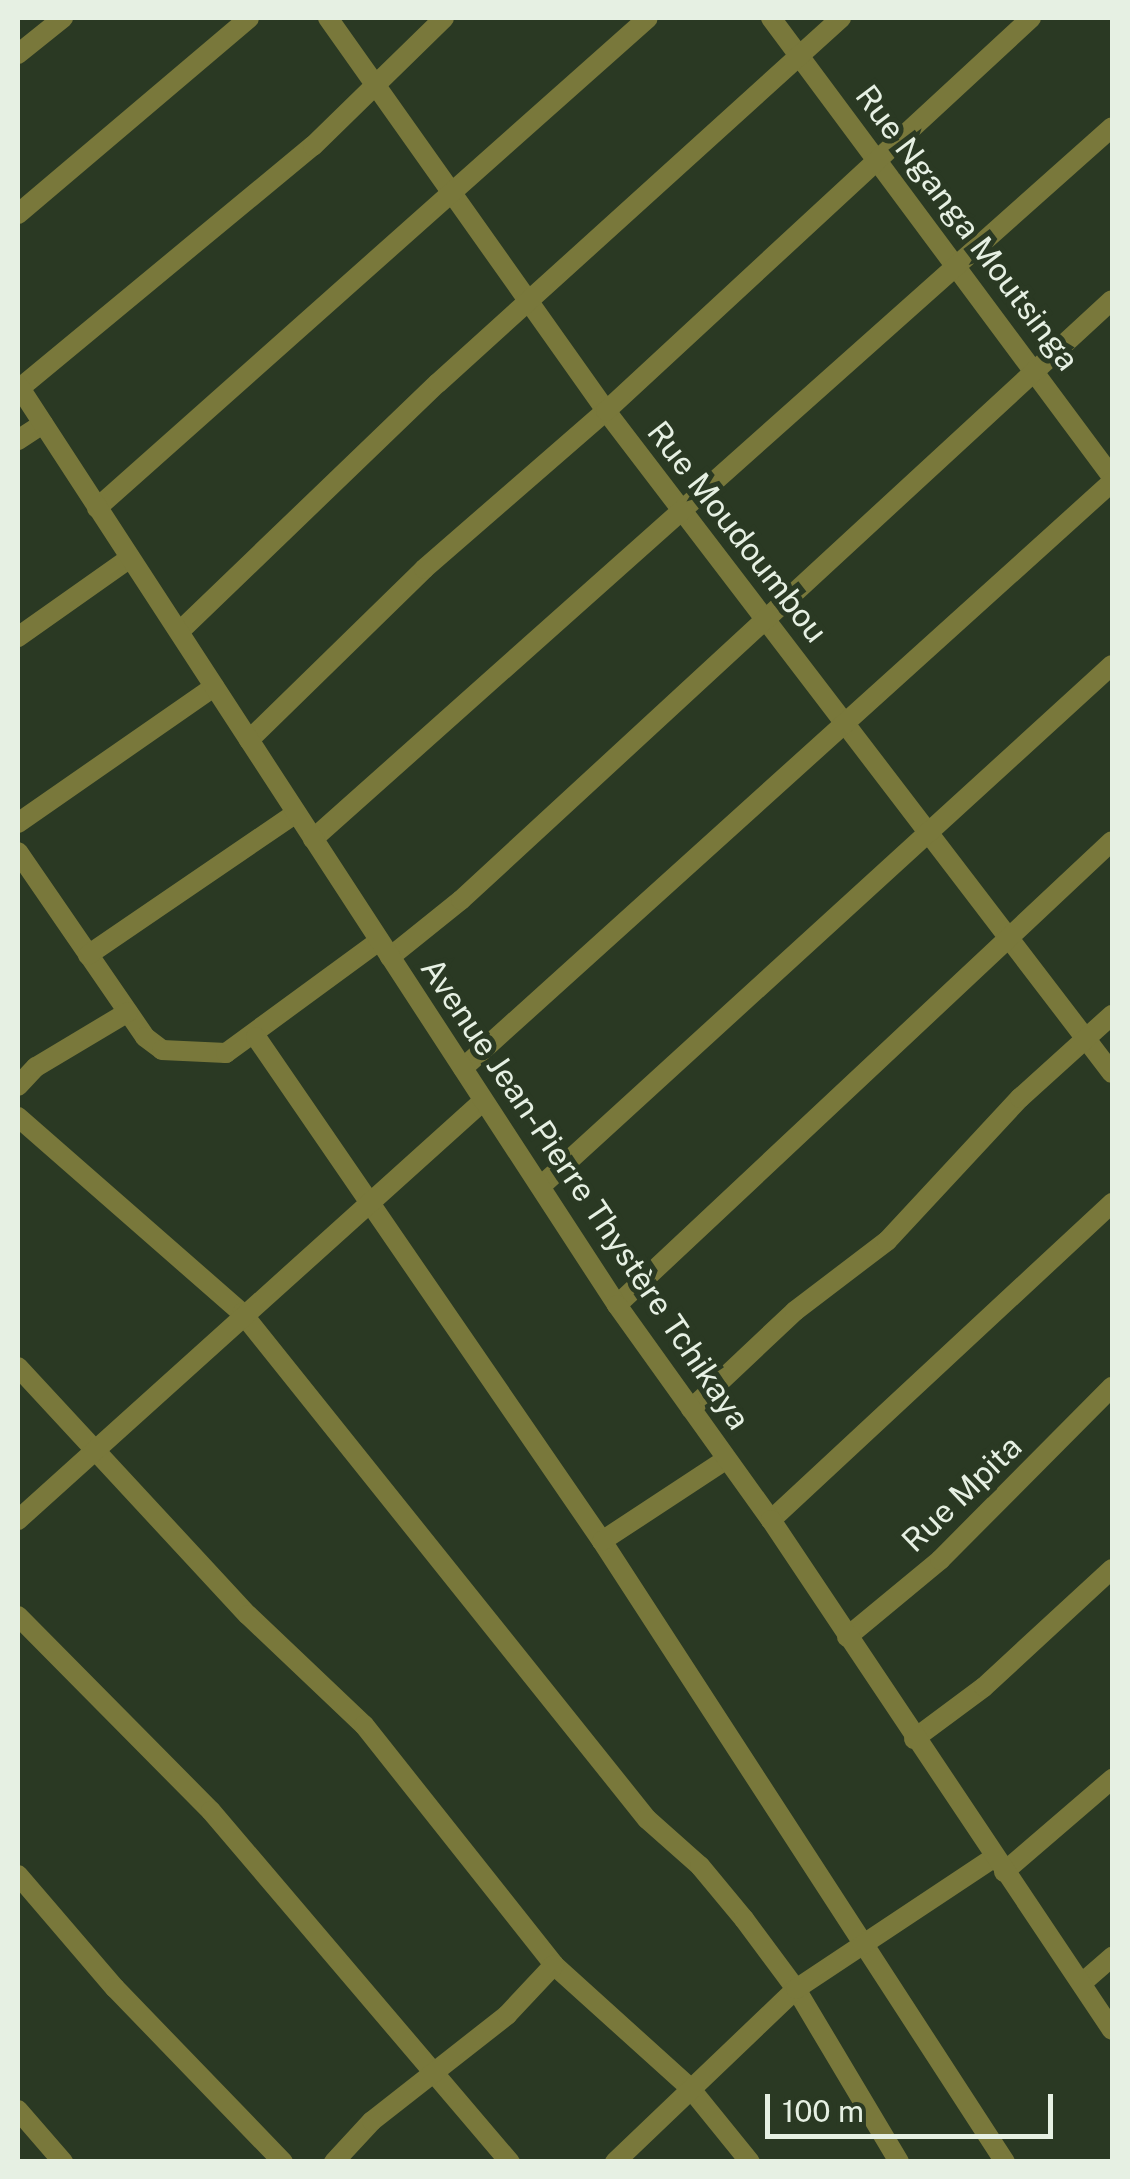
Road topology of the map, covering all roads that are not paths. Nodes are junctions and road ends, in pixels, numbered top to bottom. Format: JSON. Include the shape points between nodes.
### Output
{"nodes":[{"id":1,"x":63,"y":18,"type":"edge"},
{"id":2,"x":249,"y":18,"type":"edge"},
{"id":3,"x":328,"y":18,"type":"edge"},
{"id":4,"x":444,"y":18,"type":"edge"},
{"id":5,"x":648,"y":18,"type":"edge"},
{"id":6,"x":770,"y":18,"type":"edge"},
{"id":7,"x":841,"y":18,"type":"edge"},
{"id":8,"x":1031,"y":18,"type":"edge"},
{"id":9,"x":18,"y":54,"type":"edge"},
{"id":10,"x":798,"y":55,"type":"junction"},
{"id":11,"x":373,"y":84,"type":"junction"},
{"id":12,"x":1112,"y":127,"type":"edge"},
{"id":13,"x":881,"y":160,"type":"junction"},
{"id":14,"x":451,"y":194,"type":"junction"},
{"id":15,"x":18,"y":214,"type":"edge"},
{"id":16,"x":958,"y":267,"type":"junction"},
{"id":17,"x":1112,"y":300,"type":"edge"},
{"id":18,"x":531,"y":302,"type":"junction"},
{"id":19,"x":1037,"y":368,"type":"junction"},
{"id":20,"x":18,"y":387,"type":"edge"},
{"id":21,"x":606,"y":411,"type":"junction"},
{"id":22,"x":42,"y":424,"type":"junction"},
{"id":23,"x":18,"y":440,"type":"edge"},
{"id":24,"x":1112,"y":480,"type":"edge"},
{"id":25,"x":97,"y":508,"type":"junction"},
{"id":26,"x":682,"y":510,"type":"junction"},
{"id":27,"x":130,"y":558,"type":"junction"},
{"id":28,"x":766,"y":621,"type":"junction"},
{"id":29,"x":180,"y":630,"type":"junction"},
{"id":30,"x":18,"y":637,"type":"edge"},
{"id":31,"x":1112,"y":665,"type":"edge"},
{"id":32,"x":214,"y":687,"type":"junction"},
{"id":33,"x":849,"y":725,"type":"junction"},
{"id":34,"x":248,"y":740,"type":"junction"},
{"id":35,"x":296,"y":813,"type":"junction"},
{"id":36,"x":18,"y":823,"type":"edge"},
{"id":37,"x":929,"y":832,"type":"junction"},
{"id":38,"x":313,"y":839,"type":"junction"},
{"id":39,"x":1112,"y":841,"type":"edge"},
{"id":40,"x":18,"y":852,"type":"edge"},
{"id":41,"x":1010,"y":937,"type":"junction"},
{"id":42,"x":385,"y":949,"type":"junction"},
{"id":43,"x":88,"y":955,"type":"junction"},
{"id":44,"x":128,"y":1012,"type":"junction"},
{"id":45,"x":1112,"y":1015,"type":"edge"},
{"id":46,"x":1087,"y":1036,"type":"junction"},
{"id":47,"x":256,"y":1038,"type":"junction"},
{"id":48,"x":463,"y":1068,"type":"junction"},
{"id":49,"x":1112,"y":1073,"type":"edge"},
{"id":50,"x":18,"y":1086,"type":"edge"},
{"id":51,"x":484,"y":1102,"type":"junction"},
{"id":52,"x":18,"y":1117,"type":"edge"},
{"id":53,"x":541,"y":1186,"type":"junction"},
{"id":54,"x":367,"y":1203,"type":"junction"},
{"id":55,"x":1112,"y":1203,"type":"edge"},
{"id":56,"x":617,"y":1305,"type":"junction"},
{"id":57,"x":242,"y":1313,"type":"junction"},
{"id":58,"x":18,"y":1367,"type":"edge"},
{"id":59,"x":1112,"y":1387,"type":"edge"},
{"id":60,"x":690,"y":1410,"type":"junction"},
{"id":61,"x":94,"y":1452,"type":"junction"},
{"id":62,"x":727,"y":1460,"type":"junction"},
{"id":63,"x":18,"y":1520,"type":"edge"},
{"id":64,"x":771,"y":1520,"type":"junction"},
{"id":65,"x":602,"y":1541,"type":"junction"},
{"id":66,"x":1112,"y":1569,"type":"edge"},
{"id":67,"x":18,"y":1616,"type":"edge"},
{"id":68,"x":848,"y":1637,"type":"junction"},
{"id":69,"x":914,"y":1740,"type":"junction"},
{"id":70,"x":1112,"y":1779,"type":"edge"},
{"id":71,"x":998,"y":1865,"type":"junction"},
{"id":72,"x":18,"y":1875,"type":"edge"},
{"id":73,"x":862,"y":1948,"type":"junction"},
{"id":74,"x":1112,"y":1957,"type":"edge"},
{"id":75,"x":554,"y":1965,"type":"junction"},
{"id":76,"x":1082,"y":1984,"type":"junction"},
{"id":77,"x":796,"y":1989,"type":"junction"},
{"id":78,"x":1112,"y":2030,"type":"edge"},
{"id":79,"x":430,"y":2074,"type":"junction"},
{"id":80,"x":690,"y":2088,"type":"junction"},
{"id":81,"x":18,"y":2110,"type":"edge"},
{"id":82,"x":64,"y":2162,"type":"edge"},
{"id":83,"x":283,"y":2162,"type":"edge"},
{"id":84,"x":334,"y":2162,"type":"edge"},
{"id":85,"x":510,"y":2162,"type":"edge"},
{"id":86,"x":615,"y":2162,"type":"edge"},
{"id":87,"x":750,"y":2162,"type":"edge"},
{"id":88,"x":898,"y":2162,"type":"edge"},
{"id":89,"x":1005,"y":2162,"type":"edge"}],
"edges":[{"from":1,"to":9,"type":"street"},
{"from":2,"to":15,"type":"street"},
{"from":3,"to":11,"type":"street","name":"Rue Moudoumbou"},
{"from":4,"to":11,"type":"street"},
{"from":5,"to":14,"type":"street"},
{"from":6,"to":10,"type":"street","name":"Rue Nganga Moutsinga"},
{"from":7,"to":10,"type":"street"},
{"from":8,"to":13,"type":"street"},
{"from":10,"to":13,"type":"street","name":"Rue Nganga Moutsinga"},
{"from":10,"to":18,"type":"street"},
{"from":11,"to":14,"type":"street","name":"Rue Moudoumbou"},
{"from":11,"to":20,"type":"street","via":[[314,146]]},
{"from":12,"to":16,"type":"street"},
{"from":13,"to":16,"type":"street","name":"Rue Nganga Moutsinga"},
{"from":13,"to":21,"type":"street"},
{"from":14,"to":18,"type":"street","name":"Rue Moudoumbou"},
{"from":14,"to":25,"type":"street"},
{"from":16,"to":19,"type":"street","name":"Rue Nganga Moutsinga"},
{"from":16,"to":26,"type":"street"},
{"from":17,"to":19,"type":"street"},
{"from":18,"to":21,"type":"street","name":"Rue Moudoumbou"},
{"from":18,"to":29,"type":"street"},
{"from":19,"to":24,"type":"street","name":"Rue Nganga Moutsinga"},
{"from":19,"to":28,"type":"street"},
{"from":20,"to":22,"type":"street","name":"Avenue Jean-Pierre Thystère Tchikaya"},
{"from":21,"to":26,"type":"street","name":"Rue Moudoumbou"},
{"from":21,"to":34,"type":"street","via":[[424,569]]},
{"from":22,"to":23,"type":"street"},
{"from":22,"to":25,"type":"street","name":"Avenue Jean-Pierre Thystère Tchikaya"},
{"from":24,"to":33,"type":"street"},
{"from":25,"to":27,"type":"street","name":"Avenue Jean-Pierre Thystère Tchikaya"},
{"from":26,"to":28,"type":"street","name":"Rue Moudoumbou"},
{"from":26,"to":38,"type":"street"},
{"from":27,"to":29,"type":"street","name":"Avenue Jean-Pierre Thystère Tchikaya"},
{"from":27,"to":30,"type":"street"},
{"from":28,"to":33,"type":"street","name":"Rue Moudoumbou"},
{"from":28,"to":42,"type":"street"},
{"from":29,"to":32,"type":"street","name":"Avenue Jean-Pierre Thystère Tchikaya"},
{"from":31,"to":37,"type":"street"},
{"from":32,"to":34,"type":"street","name":"Avenue Jean-Pierre Thystère Tchikaya"},
{"from":32,"to":36,"type":"street"},
{"from":33,"to":37,"type":"street","name":"Rue Moudoumbou"},
{"from":33,"to":48,"type":"street"},
{"from":34,"to":35,"type":"street","name":"Avenue Jean-Pierre Thystère Tchikaya"},
{"from":35,"to":38,"type":"street","name":"Avenue Jean-Pierre Thystère Tchikaya"},
{"from":35,"to":43,"type":"street"},
{"from":37,"to":41,"type":"street","name":"Rue Moudoumbou"},
{"from":37,"to":53,"type":"street"},
{"from":38,"to":42,"type":"street","name":"Avenue Jean-Pierre Thystère Tchikaya"},
{"from":39,"to":41,"type":"street"},
{"from":40,"to":43,"type":"street"},
{"from":41,"to":46,"type":"street","name":"Rue Moudoumbou"},
{"from":41,"to":56,"type":"street"},
{"from":42,"to":47,"type":"street"},
{"from":42,"to":48,"type":"street","name":"Avenue Jean-Pierre Thystère Tchikaya"},
{"from":43,"to":44,"type":"street"},
{"from":44,"to":47,"type":"street","via":[[162,1050],[226,1053]]},
{"from":44,"to":50,"type":"street","via":[[36,1067]]},
{"from":45,"to":46,"type":"street"},
{"from":46,"to":49,"type":"street","name":"Rue Moudoumbou"},
{"from":46,"to":60,"type":"street","via":[[888,1240],[795,1311]]},
{"from":47,"to":54,"type":"street"},
{"from":48,"to":51,"type":"street","name":"Avenue Jean-Pierre Thystère Tchikaya"},
{"from":51,"to":53,"type":"street","name":"Avenue Jean-Pierre Thystère Tchikaya"},
{"from":51,"to":54,"type":"street"},
{"from":52,"to":57,"type":"street"},
{"from":53,"to":56,"type":"street","name":"Avenue Jean-Pierre Thystère Tchikaya"},
{"from":54,"to":57,"type":"street"},
{"from":54,"to":65,"type":"street"},
{"from":55,"to":64,"type":"street"},
{"from":56,"to":60,"type":"street","name":"Avenue Jean-Pierre Thystère Tchikaya"},
{"from":57,"to":61,"type":"street"},
{"from":57,"to":77,"type":"street","via":[[647,1819],[700,1866]]},
{"from":58,"to":61,"type":"street"},
{"from":59,"to":68,"type":"street","name":"Rue Mpita","via":[[940,1560]]},
{"from":60,"to":62,"type":"street","name":"Avenue Jean-Pierre Thystère Tchikaya"},
{"from":61,"to":63,"type":"street"},
{"from":61,"to":75,"type":"street","via":[[248,1615],[364,1725]]},
{"from":62,"to":64,"type":"street","name":"Avenue Jean-Pierre Thystère Tchikaya"},
{"from":62,"to":65,"type":"street"},
{"from":64,"to":68,"type":"street","name":"Avenue Jean-Pierre Thystère Tchikaya"},
{"from":65,"to":73,"type":"street"},
{"from":66,"to":69,"type":"street","via":[[984,1688]]},
{"from":67,"to":79,"type":"street","via":[[211,1811]]},
{"from":68,"to":69,"type":"street","name":"Avenue Jean-Pierre Thystère Tchikaya"},
{"from":69,"to":71,"type":"street","name":"Avenue Jean-Pierre Thystère Tchikaya"},
{"from":70,"to":71,"type":"street"},
{"from":71,"to":73,"type":"street"},
{"from":71,"to":76,"type":"street","name":"Avenue Jean-Pierre Thystère Tchikaya"},
{"from":72,"to":83,"type":"street","via":[[115,1988]]},
{"from":73,"to":77,"type":"street"},
{"from":73,"to":89,"type":"street"},
{"from":74,"to":76,"type":"street"},
{"from":75,"to":79,"type":"street","via":[[507,2015]]},
{"from":75,"to":80,"type":"street"},
{"from":76,"to":78,"type":"street","name":"Avenue Jean-Pierre Thystère Tchikaya"},
{"from":77,"to":80,"type":"street"},
{"from":77,"to":88,"type":"street"},
{"from":79,"to":84,"type":"street"},
{"from":79,"to":85,"type":"street"},
{"from":80,"to":86,"type":"street"},
{"from":80,"to":87,"type":"street"},
{"from":81,"to":82,"type":"street"}]}
